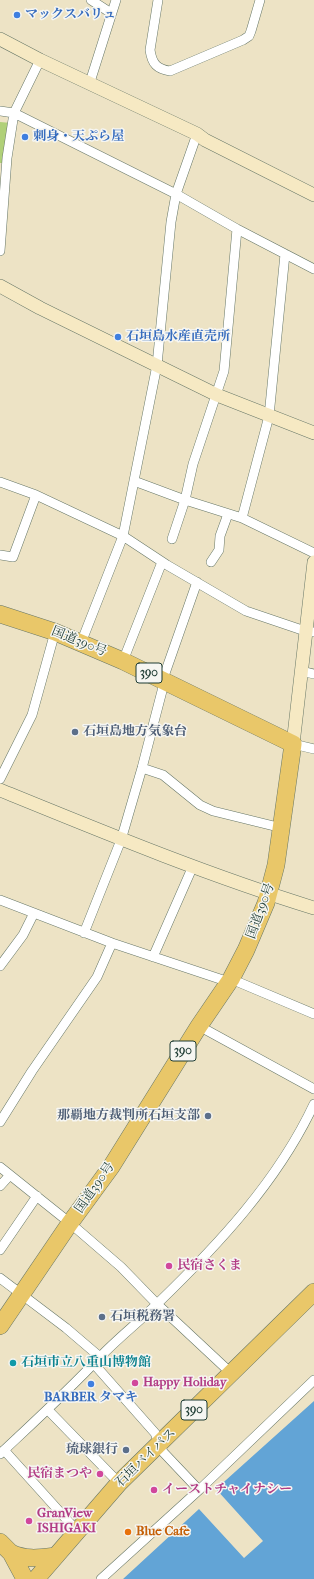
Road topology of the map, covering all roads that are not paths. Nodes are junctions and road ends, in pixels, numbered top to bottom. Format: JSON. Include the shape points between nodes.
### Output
{"nodes":[{"id":1,"x":91,"y":0,"type":"edge"},
{"id":2,"x":116,"y":0,"type":"edge"},
{"id":3,"x":158,"y":0,"type":"edge"},
{"id":4,"x":260,"y":0,"type":"edge"},
{"id":5,"x":111,"y":13,"type":"junction"},
{"id":6,"x":0,"y":39,"type":"edge"},
{"id":7,"x":40,"y":60,"type":"junction"},
{"id":8,"x":90,"y":82,"type":"junction"},
{"id":9,"x":0,"y":111,"type":"edge"},
{"id":10,"x":14,"y":113,"type":"junction"},
{"id":11,"x":197,"y":134,"type":"junction"},
{"id":12,"x":3,"y":165,"type":"edge"},
{"id":13,"x":176,"y":194,"type":"junction"},
{"id":14,"x":314,"y":195,"type":"edge"},
{"id":15,"x":1,"y":216,"type":"edge"},
{"id":16,"x":237,"y":229,"type":"junction"},
{"id":17,"x":0,"y":251,"type":"edge"},
{"id":18,"x":285,"y":254,"type":"junction"},
{"id":19,"x":314,"y":269,"type":"edge"},
{"id":20,"x":0,"y":286,"type":"edge"},
{"id":21,"x":157,"y":365,"type":"junction"},
{"id":22,"x":217,"y":395,"type":"junction"},
{"id":23,"x":269,"y":416,"type":"junction"},
{"id":24,"x":314,"y":433,"type":"edge"},
{"id":25,"x":134,"y":481,"type":"junction"},
{"id":26,"x":0,"y":482,"type":"edge"},
{"id":27,"x":36,"y":495,"type":"junction"},
{"id":28,"x":185,"y":500,"type":"junction"},
{"id":29,"x":228,"y":514,"type":"junction"},
{"id":30,"x":242,"y":518,"type":"junction"},
{"id":31,"x":123,"y":536,"type":"junction"},
{"id":32,"x":172,"y":539,"type":"dead end"},
{"id":33,"x":314,"y":553,"type":"edge"},
{"id":34,"x":0,"y":555,"type":"edge"},
{"id":35,"x":162,"y":562,"type":"junction"},
{"id":36,"x":211,"y":562,"type":"dead end"},
{"id":37,"x":314,"y":562,"type":"edge"},
{"id":38,"x":197,"y":582,"type":"junction"},
{"id":39,"x":0,"y":614,"type":"edge"},
{"id":40,"x":55,"y":632,"type":"junction"},
{"id":41,"x":310,"y":632,"type":"edge"},
{"id":42,"x":81,"y":643,"type":"junction"},
{"id":43,"x":123,"y":661,"type":"junction"},
{"id":44,"x":301,"y":671,"type":"junction"},
{"id":45,"x":314,"y":674,"type":"edge"},
{"id":46,"x":163,"y":680,"type":"junction"},
{"id":47,"x":293,"y":744,"type":"junction"},
{"id":48,"x":314,"y":749,"type":"edge"},
{"id":49,"x":142,"y":768,"type":"junction"},
{"id":50,"x":0,"y":779,"type":"edge"},
{"id":51,"x":0,"y":790,"type":"edge"},
{"id":52,"x":282,"y":828,"type":"junction"},
{"id":53,"x":121,"y":840,"type":"junction"},
{"id":54,"x":193,"y":866,"type":"junction"},
{"id":55,"x":269,"y":894,"type":"junction"},
{"id":56,"x":0,"y":900,"type":"edge"},
{"id":57,"x":314,"y":908,"type":"edge"},
{"id":58,"x":34,"y":912,"type":"junction"},
{"id":59,"x":84,"y":933,"type":"junction"},
{"id":60,"x":112,"y":944,"type":"junction"},
{"id":61,"x":153,"y":957,"type":"junction"},
{"id":62,"x":0,"y":966,"type":"edge"},
{"id":63,"x":230,"y":980,"type":"junction"},
{"id":64,"x":314,"y":1014,"type":"edge"},
{"id":65,"x":199,"y":1026,"type":"junction"},
{"id":66,"x":314,"y":1089,"type":"edge"},
{"id":67,"x":314,"y":1104,"type":"edge"},
{"id":68,"x":0,"y":1122,"type":"edge"},
{"id":69,"x":0,"y":1167,"type":"edge"},
{"id":70,"x":10,"y":1175,"type":"junction"},
{"id":71,"x":0,"y":1186,"type":"edge"},
{"id":72,"x":37,"y":1196,"type":"junction"},
{"id":73,"x":70,"y":1223,"type":"junction"},
{"id":74,"x":0,"y":1250,"type":"edge"},
{"id":75,"x":0,"y":1278,"type":"edge"},
{"id":76,"x":314,"y":1292,"type":"edge"},
{"id":77,"x":22,"y":1296,"type":"junction"},
{"id":78,"x":157,"y":1304,"type":"junction"},
{"id":79,"x":0,"y":1326,"type":"edge"},
{"id":80,"x":97,"y":1361,"type":"junction"},
{"id":81,"x":232,"y":1374,"type":"junction"},
{"id":82,"x":314,"y":1380,"type":"edge"},
{"id":83,"x":48,"y":1410,"type":"junction"},
{"id":84,"x":159,"y":1445,"type":"junction"},
{"id":85,"x":2,"y":1452,"type":"edge"},
{"id":86,"x":119,"y":1483,"type":"junction"},
{"id":87,"x":199,"y":1490,"type":"junction"},
{"id":88,"x":77,"y":1531,"type":"junction"},
{"id":89,"x":5,"y":1547,"type":"edge"},
{"id":90,"x":56,"y":1556,"type":"junction"},
{"id":91,"x":25,"y":1579,"type":"edge"},
{"id":92,"x":36,"y":1579,"type":"edge"},
{"id":93,"x":102,"y":1579,"type":"edge"}],
"edges":[{"from":1,"to":5,"type":"street"},
{"from":2,"to":5,"type":"street"},
{"from":3,"to":4,"type":"street","via":[[151,57],[155,66],[170,71],[249,36]]},
{"from":5,"to":8,"type":"street"},
{"from":6,"to":7,"type":"street"},
{"from":7,"to":8,"type":"street"},
{"from":7,"to":10,"type":"street"},
{"from":8,"to":11,"type":"street"},
{"from":9,"to":10,"type":"street"},
{"from":10,"to":12,"type":"street"},
{"from":10,"to":13,"type":"street"},
{"from":11,"to":13,"type":"street"},
{"from":11,"to":14,"type":"street"},
{"from":12,"to":15,"type":"street"},
{"from":13,"to":16,"type":"street"},
{"from":13,"to":21,"type":"street"},
{"from":15,"to":17,"type":"street"},
{"from":16,"to":18,"type":"street"},
{"from":16,"to":22,"type":"street","via":[[224,371]]},
{"from":18,"to":19,"type":"street"},
{"from":18,"to":23,"type":"street"},
{"from":20,"to":21,"type":"street"},
{"from":21,"to":22,"type":"street"},
{"from":21,"to":25,"type":"street"},
{"from":22,"to":23,"type":"street"},
{"from":22,"to":28,"type":"street","via":[[193,464]]},
{"from":23,"to":24,"type":"street"},
{"from":23,"to":30,"type":"street"},
{"from":25,"to":28,"type":"street"},
{"from":25,"to":31,"type":"street"},
{"from":26,"to":27,"type":"street"},
{"from":27,"to":31,"type":"street"},
{"from":27,"to":34,"type":"street","via":[[13,557]]},
{"from":28,"to":29,"type":"street"},
{"from":28,"to":32,"type":"street"},
{"from":29,"to":30,"type":"street"},
{"from":29,"to":36,"type":"street","via":[[220,536],[219,550]]},
{"from":30,"to":33,"type":"street"},
{"from":31,"to":35,"type":"street"},
{"from":31,"to":42,"type":"street"},
{"from":35,"to":38,"type":"street"},
{"from":35,"to":43,"type":"street"},
{"from":37,"to":41,"type":"street"},
{"from":38,"to":41,"type":"street","via":[[246,611]]},
{"from":38,"to":46,"type":"street"},
{"from":39,"to":40,"type":"highway","name":"国道390号","number":"390"},
{"from":40,"to":42,"type":"highway","name":"国道390号","number":"390"},
{"from":40,"to":50,"type":"street","via":[[32,715]]},
{"from":41,"to":44,"type":"street"},
{"from":42,"to":43,"type":"highway","name":"国道390号","number":"390"},
{"from":43,"to":46,"type":"highway","name":"国道390号","number":"390"},
{"from":44,"to":45,"type":"street"},
{"from":44,"to":47,"type":"street"},
{"from":46,"to":47,"type":"highway","name":"国道390号","number":"390"},
{"from":46,"to":49,"type":"street"},
{"from":47,"to":48,"type":"street"},
{"from":47,"to":52,"type":"highway","name":"国道390号","number":"390"},
{"from":49,"to":52,"type":"street","via":[[163,775],[200,805]]},
{"from":49,"to":53,"type":"street"},
{"from":51,"to":53,"type":"street"},
{"from":52,"to":55,"type":"highway","name":"国道390号","number":"390"},
{"from":53,"to":54,"type":"street"},
{"from":53,"to":59,"type":"street"},
{"from":54,"to":55,"type":"street"},
{"from":54,"to":61,"type":"street"},
{"from":55,"to":57,"type":"street"},
{"from":55,"to":63,"type":"highway","name":"国道390号","number":"390","via":[[246,950]]},
{"from":56,"to":58,"type":"street"},
{"from":58,"to":59,"type":"street"},
{"from":58,"to":62,"type":"street","via":[[23,935]]},
{"from":59,"to":60,"type":"street"},
{"from":60,"to":61,"type":"street"},
{"from":60,"to":68,"type":"street","via":[[97,977]]},
{"from":61,"to":63,"type":"street"},
{"from":63,"to":64,"type":"street"},
{"from":63,"to":65,"type":"highway","name":"国道390号","number":"390"},
{"from":65,"to":66,"type":"street"},
{"from":65,"to":73,"type":"highway","name":"国道390号","number":"390","via":[[111,1167]]},
{"from":67,"to":78,"type":"street","via":[[287,1153],[224,1236]]},
{"from":69,"to":70,"type":"street"},
{"from":70,"to":71,"type":"street"},
{"from":70,"to":72,"type":"street"},
{"from":72,"to":73,"type":"street"},
{"from":72,"to":74,"type":"street"},
{"from":73,"to":77,"type":"highway","name":"国道390号","number":"390"},
{"from":73,"to":78,"type":"street","via":[[121,1267]]},
{"from":75,"to":77,"type":"street"},
{"from":76,"to":81,"type":"highway","name":"石垣バイパス","number":"390"},
{"from":77,"to":79,"type":"highway","name":"国道390号","number":"390"},
{"from":77,"to":80,"type":"street","via":[[66,1328]]},
{"from":78,"to":80,"type":"street"},
{"from":78,"to":81,"type":"street"},
{"from":80,"to":83,"type":"street"},
{"from":80,"to":84,"type":"street","via":[[155,1433]]},
{"from":81,"to":84,"type":"highway","name":"石垣バイパス","number":"390"},
{"from":82,"to":87,"type":"street"},
{"from":83,"to":85,"type":"street"},
{"from":83,"to":86,"type":"street"},
{"from":84,"to":86,"type":"highway","name":"石垣バイパス","number":"390"},
{"from":84,"to":87,"type":"street"},
{"from":85,"to":88,"type":"street"},
{"from":86,"to":88,"type":"highway","name":"石垣バイパス","number":"390"},
{"from":87,"to":93,"type":"street"},
{"from":88,"to":90,"type":"highway","name":"石垣バイパス","number":"390"},
{"from":89,"to":90,"type":"highway","via":[[24,1558]]},
{"from":89,"to":91,"type":"highway"},
{"from":90,"to":92,"type":"highway","name":"石垣バイパス","number":"390"}]}
